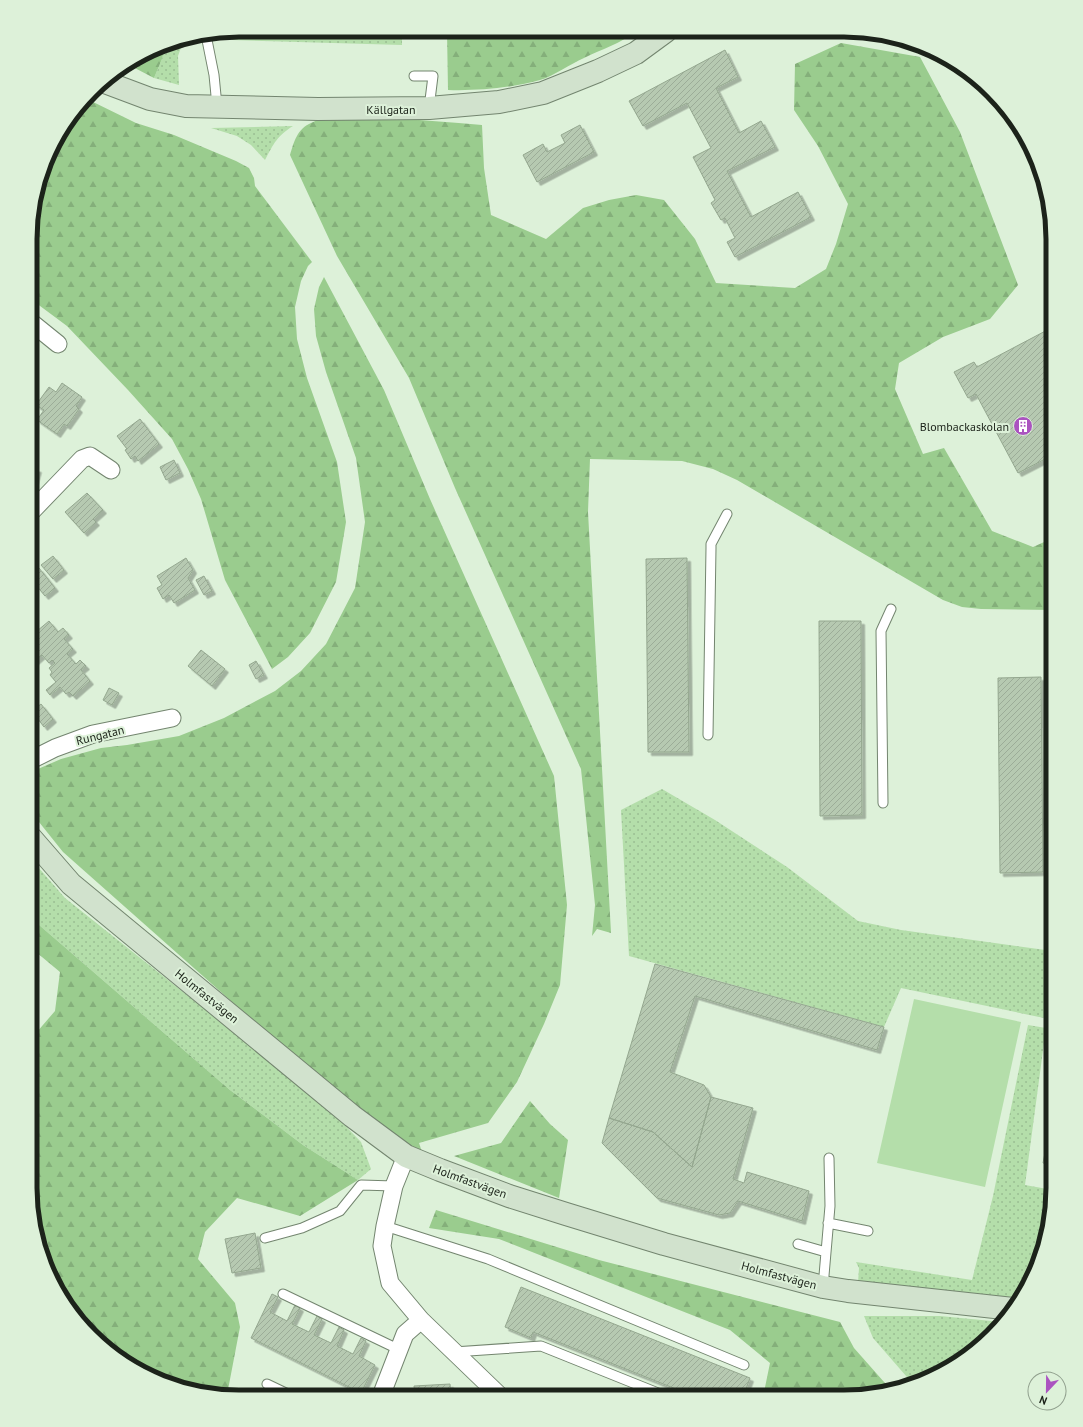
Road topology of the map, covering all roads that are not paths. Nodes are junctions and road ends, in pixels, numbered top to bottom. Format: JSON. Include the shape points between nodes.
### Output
{"nodes":[{"id":1,"x":652,"y":37,"type":"edge"},
{"id":2,"x":207,"y":40,"type":"edge"},
{"id":3,"x":414,"y":76,"type":"dead end"},
{"id":4,"x":110,"y":84,"type":"edge"},
{"id":5,"x":217,"y":106,"type":"junction"},
{"id":6,"x":429,"y":108,"type":"junction"},
{"id":7,"x":37,"y":327,"type":"edge"},
{"id":8,"x":58,"y":344,"type":"dead end"},
{"id":9,"x":111,"y":470,"type":"dead end"},
{"id":10,"x":37,"y":506,"type":"edge"},
{"id":11,"x":727,"y":514,"type":"dead end"},
{"id":12,"x":891,"y":609,"type":"dead end"},
{"id":13,"x":172,"y":718,"type":"dead end"},
{"id":14,"x":708,"y":735,"type":"dead end"},
{"id":15,"x":37,"y":757,"type":"edge"},
{"id":16,"x":883,"y":803,"type":"dead end"},
{"id":17,"x":37,"y":845,"type":"edge"},
{"id":18,"x":406,"y":1156,"type":"junction"},
{"id":19,"x":830,"y":1158,"type":"dead end"},
{"id":20,"x":394,"y":1186,"type":"junction"},
{"id":21,"x":828,"y":1223,"type":"junction"},
{"id":22,"x":385,"y":1226,"type":"junction"},
{"id":23,"x":868,"y":1231,"type":"dead end"},
{"id":24,"x":265,"y":1238,"type":"dead end"},
{"id":25,"x":798,"y":1244,"type":"dead end"},
{"id":26,"x":826,"y":1252,"type":"junction"},
{"id":27,"x":823,"y":1287,"type":"junction"},
{"id":28,"x":283,"y":1294,"type":"dead end"},
{"id":29,"x":1006,"y":1308,"type":"edge"},
{"id":30,"x":421,"y":1320,"type":"junction"},
{"id":31,"x":400,"y":1350,"type":"junction"},
{"id":32,"x":454,"y":1352,"type":"junction"},
{"id":33,"x":744,"y":1365,"type":"dead end"},
{"id":34,"x":267,"y":1384,"type":"dead end"},
{"id":35,"x":278,"y":1390,"type":"edge"},
{"id":36,"x":383,"y":1390,"type":"edge"},
{"id":37,"x":494,"y":1390,"type":"edge"},
{"id":38,"x":653,"y":1390,"type":"edge"}],
"edges":[{"from":1,"to":6,"type":"street","name":"Källgatan","via":[[636,53],[598,72],[543,93],[499,102]]},
{"from":2,"to":5,"type":"lane"},
{"from":3,"to":6,"type":"lane","via":[[433,76]]},
{"from":4,"to":5,"type":"street","name":"Källgatan","via":[[150,99],[186,106]]},
{"from":5,"to":6,"type":"street","name":"Källgatan","via":[[318,109]]},
{"from":7,"to":8,"type":"street"},
{"from":9,"to":10,"type":"street","via":[[90,456],[82,459]]},
{"from":11,"to":14,"type":"lane","via":[[711,544]]},
{"from":12,"to":16,"type":"lane","via":[[881,631]]},
{"from":13,"to":15,"type":"street","name":"Rungatan","via":[[93,734]]},
{"from":17,"to":18,"type":"street","name":"Holmfastvägen","via":[[70,884],[352,1116]]},
{"from":18,"to":20,"type":"street"},
{"from":18,"to":27,"type":"street","name":"Holmfastvägen","via":[[502,1193],[566,1214],[664,1244]]},
{"from":19,"to":21,"type":"lane"},
{"from":20,"to":22,"type":"street"},
{"from":20,"to":24,"type":"lane","via":[[361,1185],[340,1211],[302,1228]]},
{"from":21,"to":23,"type":"lane"},
{"from":21,"to":26,"type":"lane"},
{"from":22,"to":30,"type":"street","via":[[382,1246],[390,1283]]},
{"from":22,"to":33,"type":"lane","via":[[488,1259]]},
{"from":25,"to":26,"type":"lane"},
{"from":26,"to":27,"type":"lane"},
{"from":27,"to":29,"type":"street","name":"Holmfastvägen"},
{"from":28,"to":31,"type":"lane"},
{"from":30,"to":31,"type":"street","via":[[405,1334]]},
{"from":30,"to":32,"type":"street"},
{"from":31,"to":36,"type":"street"},
{"from":32,"to":37,"type":"street"},
{"from":32,"to":38,"type":"lane","via":[[541,1346]]},
{"from":34,"to":35,"type":"lane"}]}
